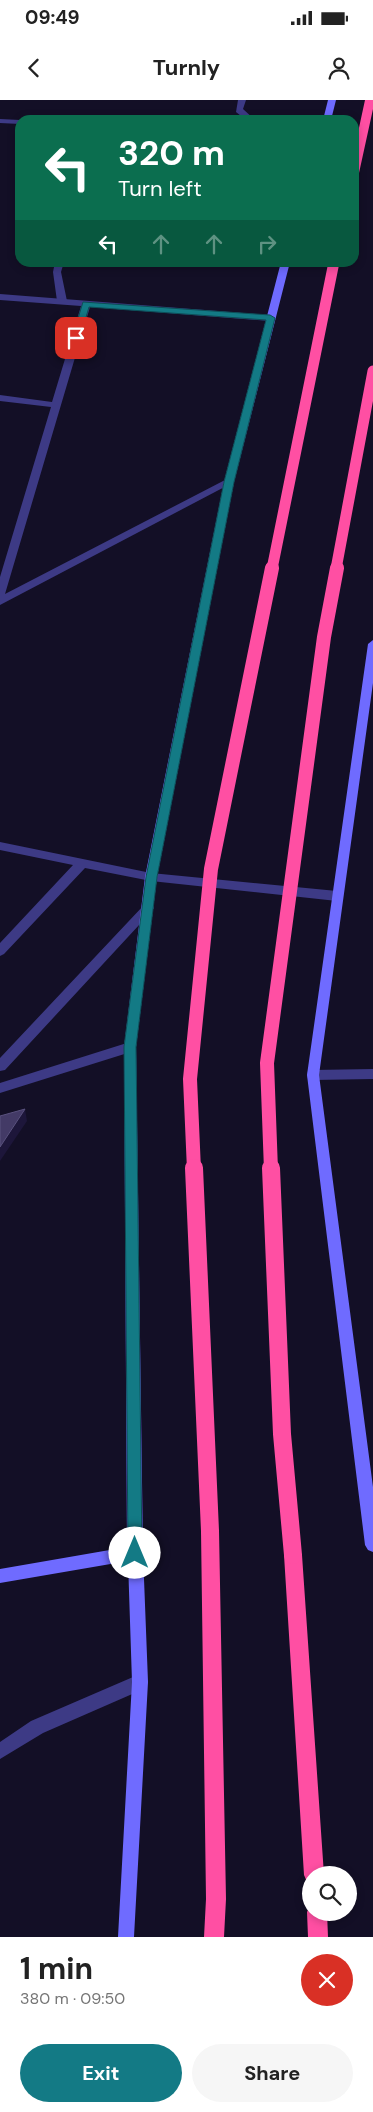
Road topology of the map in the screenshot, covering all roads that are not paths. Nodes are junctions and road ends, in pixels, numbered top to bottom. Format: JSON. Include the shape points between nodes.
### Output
{"nodes":[{"id":1,"x":242,"y":100,"type":"edge"},
{"id":2,"x":332,"y":100,"type":"edge"},
{"id":3,"x":370,"y":100,"type":"edge"},
{"id":4,"x":245,"y":115,"type":"edge"},
{"id":5,"x":328,"y":115,"type":"edge"},
{"id":6,"x":0,"y":121,"type":"edge"},
{"id":7,"x":15,"y":122,"type":"edge"},
{"id":8,"x":359,"y":150,"type":"edge"},
{"id":9,"x":58,"y":267,"type":"edge"},
{"id":10,"x":285,"y":267,"type":"edge"},
{"id":11,"x":333,"y":267,"type":"edge"},
{"id":12,"x":0,"y":297,"type":"edge"},
{"id":13,"x":62,"y":300,"type":"junction"},
{"id":14,"x":86,"y":304,"type":"junction"},
{"id":15,"x":270,"y":318,"type":"junction"},
{"id":16,"x":373,"y":371,"type":"edge"},
{"id":17,"x":0,"y":398,"type":"edge"},
{"id":18,"x":56,"y":406,"type":"junction"},
{"id":19,"x":229,"y":482,"type":"junction"},
{"id":20,"x":0,"y":594,"type":"edge"},
{"id":21,"x":0,"y":601,"type":"edge"},
{"id":22,"x":373,"y":645,"type":"edge"},
{"id":23,"x":0,"y":846,"type":"edge"},
{"id":24,"x":82,"y":864,"type":"junction"},
{"id":25,"x":151,"y":877,"type":"junction"},
{"id":26,"x":337,"y":896,"type":"junction"},
{"id":27,"x":148,"y":908,"type":"junction"},
{"id":28,"x":0,"y":951,"type":"edge"},
{"id":29,"x":130,"y":1047,"type":"junction"},
{"id":30,"x":0,"y":1066,"type":"edge"},
{"id":31,"x":373,"y":1074,"type":"edge"},
{"id":32,"x":313,"y":1075,"type":"junction"},
{"id":33,"x":0,"y":1088,"type":"edge"},
{"id":34,"x":373,"y":1545,"type":"edge"},
{"id":35,"x":135,"y":1553,"type":"junction"},
{"id":36,"x":0,"y":1576,"type":"edge"},
{"id":37,"x":140,"y":1682,"type":"junction"},
{"id":38,"x":0,"y":1751,"type":"edge"},
{"id":39,"x":313,"y":1866,"type":"edge"},
{"id":40,"x":317,"y":1921,"type":"edge"},
{"id":41,"x":126,"y":1937,"type":"edge"},
{"id":42,"x":214,"y":1937,"type":"edge"},
{"id":43,"x":318,"y":1937,"type":"edge"}],
"edges":[{"from":1,"to":4,"type":"street","via":[[239,110]]},
{"from":2,"to":5,"type":"main road"},
{"from":3,"to":8,"type":"highway"},
{"from":6,"to":7,"type":"street"},
{"from":9,"to":13,"type":"street"},
{"from":10,"to":15,"type":"main road"},
{"from":11,"to":42,"type":"highway","bridge":true,"via":[[211,869],[190,1079],[210,1531]]},
{"from":12,"to":13,"type":"street"},
{"from":13,"to":14,"type":"street"},
{"from":14,"to":15,"type":"street"},
{"from":14,"to":18,"type":"street"},
{"from":15,"to":19,"type":"main road"},
{"from":16,"to":39,"type":"highway","bridge":true,"via":[[324,637],[267,1063],[282,1434]]},
{"from":17,"to":18,"type":"street"},
{"from":18,"to":20,"type":"street"},
{"from":19,"to":21,"type":"street"},
{"from":19,"to":25,"type":"main road"},
{"from":22,"to":26,"type":"main road"},
{"from":23,"to":24,"type":"street"},
{"from":24,"to":25,"type":"street"},
{"from":24,"to":28,"type":"street"},
{"from":25,"to":26,"type":"street"},
{"from":25,"to":27,"type":"main road"},
{"from":26,"to":32,"type":"main road"},
{"from":27,"to":29,"type":"main road"},
{"from":27,"to":30,"type":"street"},
{"from":29,"to":33,"type":"street"},
{"from":29,"to":35,"type":"main road"},
{"from":31,"to":32,"type":"street"},
{"from":32,"to":34,"type":"main road"},
{"from":35,"to":36,"type":"main road"},
{"from":35,"to":37,"type":"main road"},
{"from":37,"to":38,"type":"street","via":[[37,1727]]},
{"from":37,"to":41,"type":"main road"},
{"from":40,"to":43,"type":"highway"}]}
